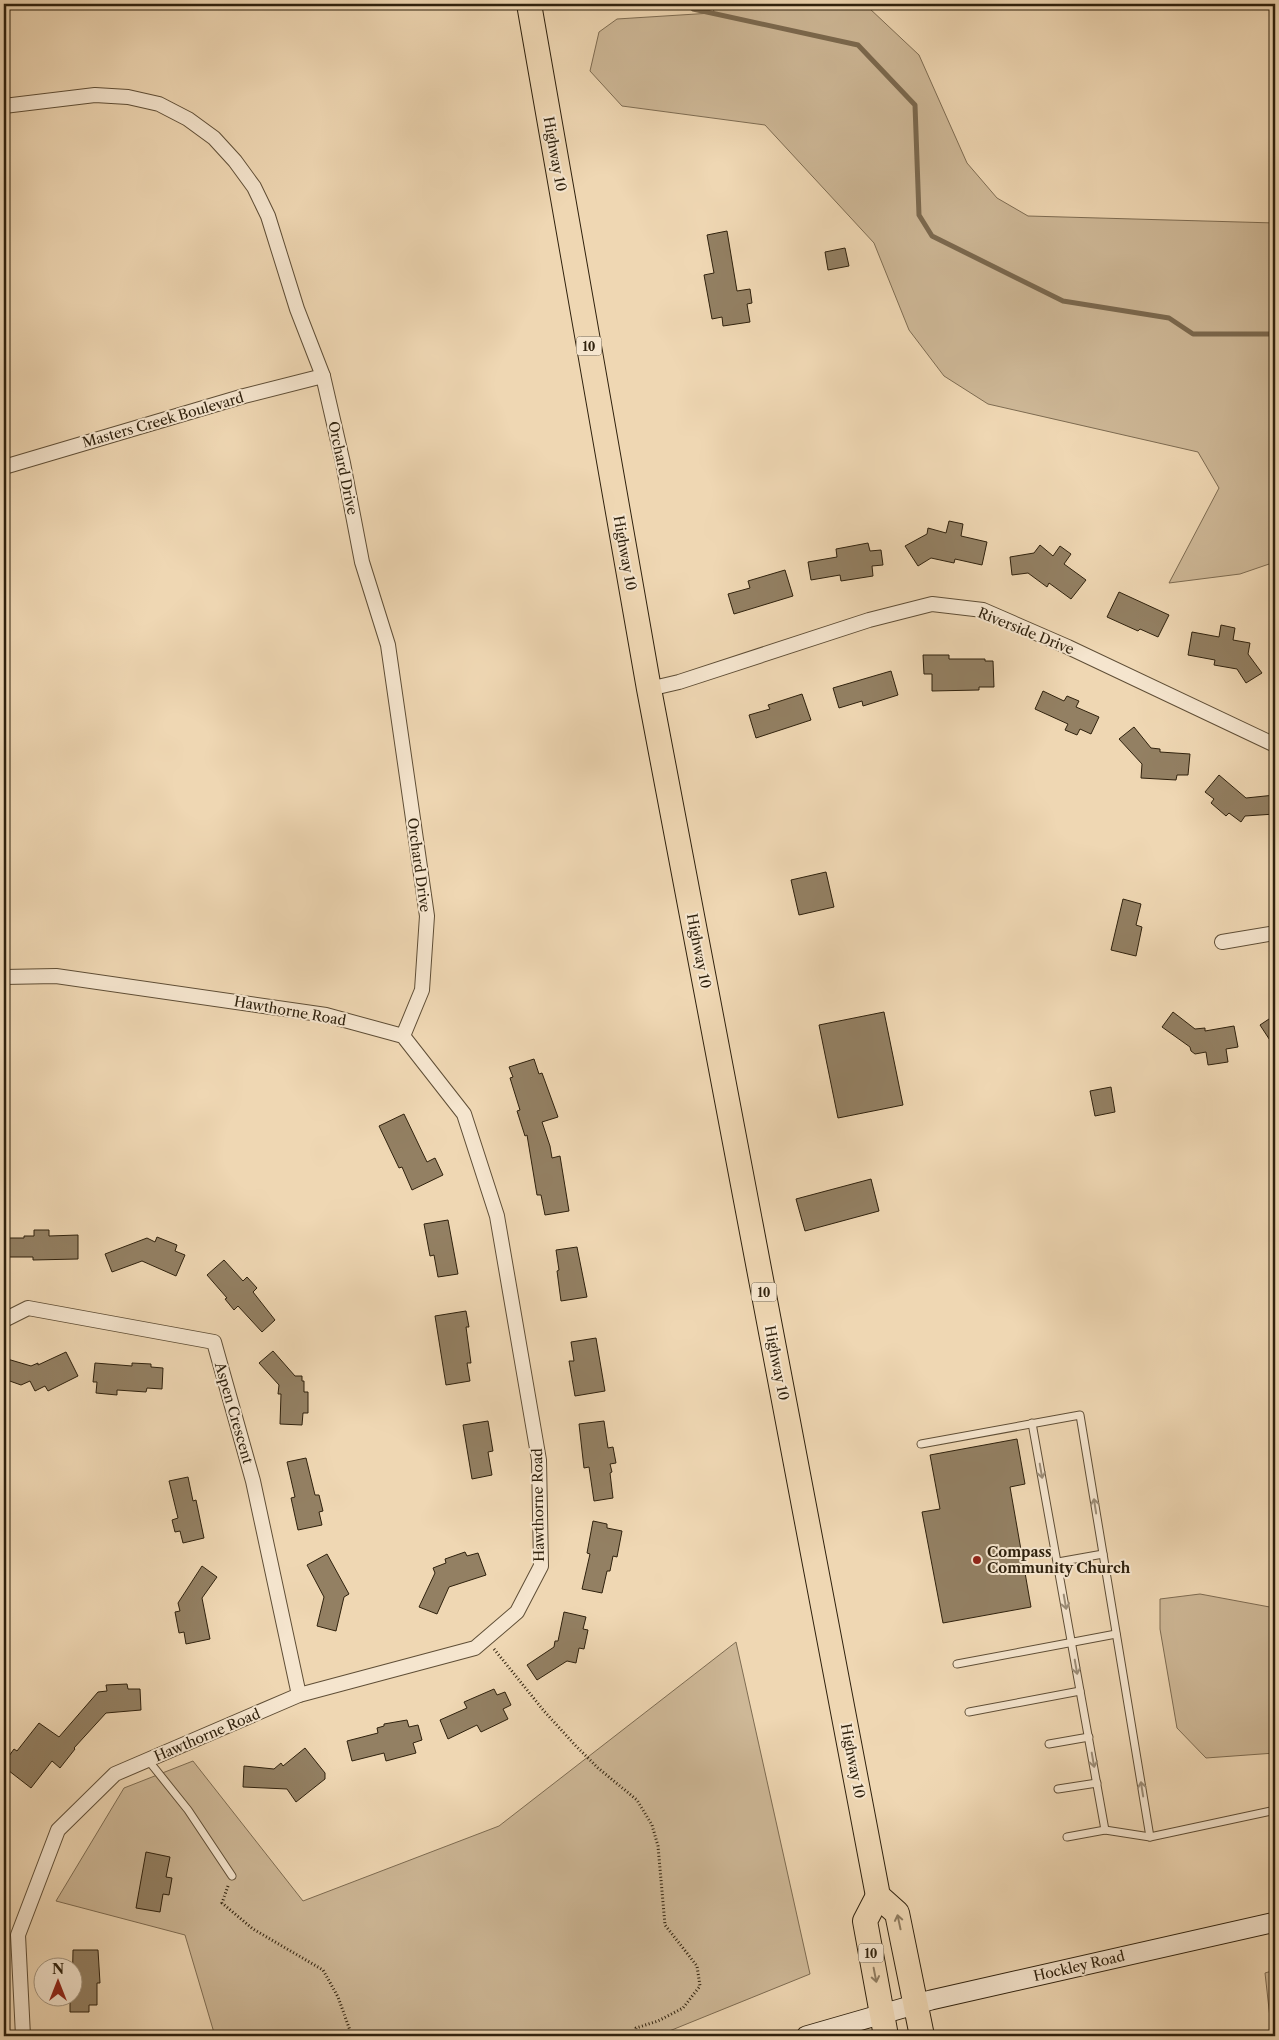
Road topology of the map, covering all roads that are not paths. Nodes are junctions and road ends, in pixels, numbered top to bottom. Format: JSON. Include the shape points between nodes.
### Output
{"nodes":[{"id":1,"x":529,"y":4,"type":"edge"},
{"id":2,"x":4,"y":106,"type":"edge"},
{"id":3,"x":323,"y":376,"type":"junction"},
{"id":4,"x":4,"y":467,"type":"edge"},
{"id":5,"x":649,"y":689,"type":"junction"},
{"id":6,"x":1275,"y":745,"type":"edge"},
{"id":7,"x":1275,"y":933,"type":"edge"},
{"id":8,"x":1222,"y":942,"type":"dead end"},
{"id":9,"x":4,"y":977,"type":"edge"},
{"id":10,"x":403,"y":1036,"type":"junction"},
{"id":11,"x":4,"y":1320,"type":"edge"},
{"id":12,"x":1032,"y":1424,"type":"junction"},
{"id":13,"x":921,"y":1444,"type":"dead end"},
{"id":14,"x":1103,"y":1554,"type":"junction"},
{"id":15,"x":1058,"y":1562,"type":"junction"},
{"id":16,"x":1116,"y":1634,"type":"junction"},
{"id":17,"x":1072,"y":1642,"type":"junction"},
{"id":18,"x":957,"y":1664,"type":"dead end"},
{"id":19,"x":1080,"y":1691,"type":"junction"},
{"id":20,"x":299,"y":1695,"type":"junction"},
{"id":21,"x":969,"y":1712,"type":"dead end"},
{"id":22,"x":1089,"y":1738,"type":"junction"},
{"id":23,"x":1050,"y":1744,"type":"dead end"},
{"id":24,"x":148,"y":1760,"type":"junction"},
{"id":25,"x":1097,"y":1783,"type":"junction"},
{"id":26,"x":1058,"y":1789,"type":"dead end"},
{"id":27,"x":1275,"y":1813,"type":"edge"},
{"id":28,"x":1105,"y":1830,"type":"junction"},
{"id":29,"x":1067,"y":1837,"type":"dead end"},
{"id":30,"x":1150,"y":1838,"type":"junction"},
{"id":31,"x":232,"y":1876,"type":"road end"},
{"id":32,"x":878,"y":1896,"type":"junction"},
{"id":33,"x":1275,"y":1922,"type":"edge"},
{"id":34,"x":917,"y":2004,"type":"junction"},
{"id":35,"x":882,"y":2013,"type":"junction"},
{"id":36,"x":23,"y":2036,"type":"edge"},
{"id":37,"x":806,"y":2036,"type":"edge"},
{"id":38,"x":886,"y":2036,"type":"edge"},
{"id":39,"x":922,"y":2036,"type":"edge"}],
"edges":[{"from":1,"to":5,"type":"highway","name":"Highway 10","number":"10"},
{"from":2,"to":3,"type":"street","name":"Orchard Drive","via":[[94,96],[128,97],[159,104],[214,138],[254,187],[268,216],[297,309]]},
{"from":3,"to":4,"type":"street","name":"Masters Creek Boulevard"},
{"from":3,"to":10,"type":"street","name":"Orchard Drive","via":[[362,562],[388,645],[427,916],[422,990]]},
{"from":5,"to":6,"type":"street","name":"Riverside Drive","via":[[870,620],[932,604],[982,610],[1077,651]]},
{"from":5,"to":32,"type":"highway","name":"Highway 10","number":"10"},
{"from":7,"to":8,"type":"street"},
{"from":9,"to":10,"type":"street","name":"Hawthorne Road","via":[[56,976],[326,1015]]},
{"from":10,"to":20,"type":"street","name":"Hawthorne Road","via":[[464,1114],[497,1216],[539,1460],[541,1566],[517,1612],[475,1648]]},
{"from":11,"to":20,"type":"street","name":"Aspen Crescent","via":[[28,1308],[214,1342],[253,1481]]},
{"from":12,"to":13,"type":"lane"},
{"from":14,"to":12,"type":"lane","one_way":true,"via":[[1080,1415]]},
{"from":12,"to":15,"type":"lane","one_way":true},
{"from":14,"to":15,"type":"lane"},
{"from":14,"to":16,"type":"lane"},
{"from":15,"to":17,"type":"lane","one_way":true},
{"from":16,"to":17,"type":"lane"},
{"from":30,"to":16,"type":"lane","one_way":true},
{"from":17,"to":18,"type":"lane"},
{"from":17,"to":19,"type":"lane","one_way":true},
{"from":19,"to":21,"type":"lane"},
{"from":19,"to":22,"type":"lane"},
{"from":20,"to":24,"type":"street","name":"Hawthorne Road"},
{"from":22,"to":23,"type":"lane"},
{"from":22,"to":25,"type":"lane","one_way":true},
{"from":24,"to":31,"type":"lane","via":[[188,1810]]},
{"from":24,"to":36,"type":"street","name":"Hawthorne Road","via":[[115,1774],[58,1830],[18,1935]]},
{"from":25,"to":26,"type":"lane"},
{"from":25,"to":28,"type":"lane"},
{"from":27,"to":30,"type":"lane","via":[[1271,1811]]},
{"from":28,"to":29,"type":"lane"},
{"from":28,"to":30,"type":"lane"},
{"from":34,"to":32,"type":"highway","number":"10","one_way":true,"via":[[897,1913]]},
{"from":32,"to":35,"type":"highway","number":"10","one_way":true,"via":[[865,1921]]},
{"from":33,"to":34,"type":"main road","name":"Hockley Road"},
{"from":34,"to":35,"type":"main road","name":"Hockley Road"},
{"from":34,"to":39,"type":"highway","number":"10"},
{"from":35,"to":37,"type":"main road","name":"Hockley Road"},
{"from":35,"to":38,"type":"highway","number":"10"}]}
